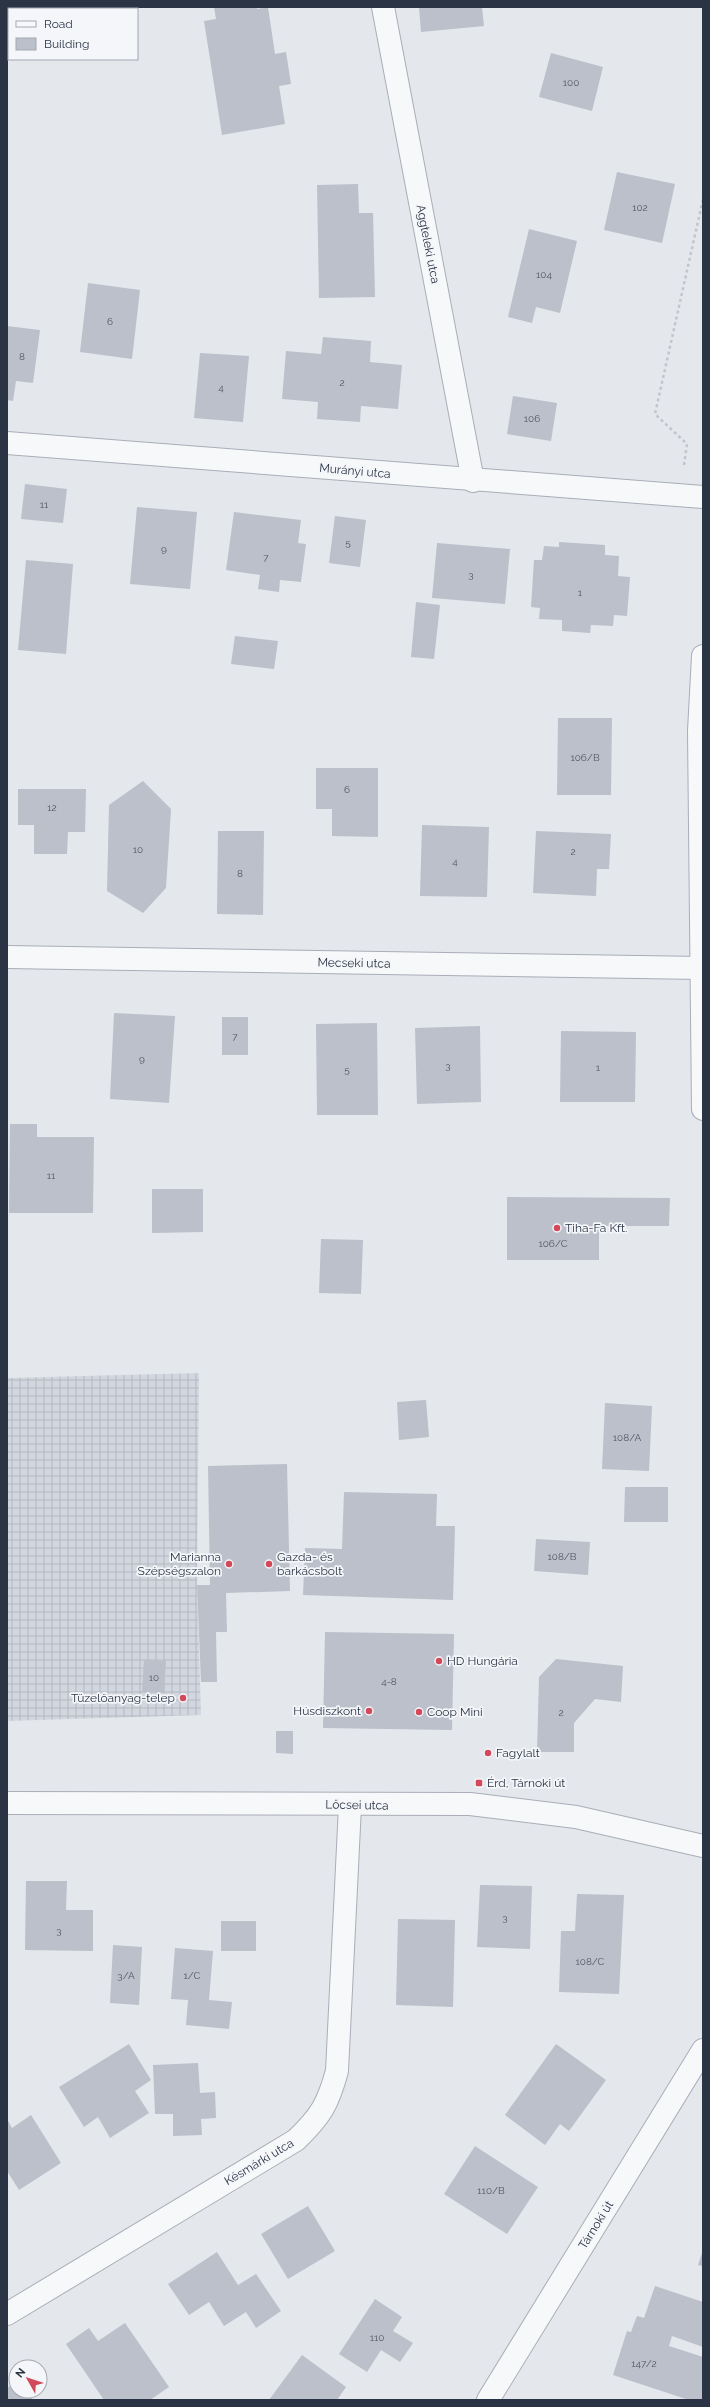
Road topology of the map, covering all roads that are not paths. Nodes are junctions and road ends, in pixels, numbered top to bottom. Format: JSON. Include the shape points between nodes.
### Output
{"nodes":[{"id":1,"x":383,"y":7,"type":"edge"},
{"id":2,"x":7,"y":443,"type":"edge"},
{"id":3,"x":473,"y":481,"type":"junction"},
{"id":4,"x":703,"y":497,"type":"edge"},
{"id":5,"x":703,"y":656,"type":"edge"},
{"id":6,"x":7,"y":957,"type":"edge"},
{"id":7,"x":702,"y":968,"type":"edge"},
{"id":8,"x":703,"y":1109,"type":"edge"},
{"id":9,"x":7,"y":1803,"type":"edge"},
{"id":10,"x":350,"y":1806,"type":"junction"},
{"id":11,"x":703,"y":1846,"type":"edge"},
{"id":12,"x":703,"y":2050,"type":"edge"},
{"id":13,"x":7,"y":2314,"type":"edge"},
{"id":14,"x":488,"y":2400,"type":"edge"}],
"edges":[{"from":1,"to":3,"type":"street","name":"Aggteleki utca"},
{"from":2,"to":3,"type":"street","name":"Murányi utca"},
{"from":3,"to":4,"type":"street","name":"Murányi utca"},
{"from":5,"to":7,"type":"street","via":[[698,731]]},
{"from":6,"to":7,"type":"street","name":"Mecseki utca"},
{"from":7,"to":8,"type":"street"},
{"from":9,"to":10,"type":"street","name":"Lőcsei utca","via":[[282,1802]]},
{"from":10,"to":11,"type":"street","name":"Lőcsei utca","via":[[470,1804],[576,1817]]},
{"from":10,"to":13,"type":"street","name":"Késmárki utca","via":[[337,2071],[330,2097],[316,2120],[296,2140]]},
{"from":12,"to":14,"type":"street","name":"Tárnoki út"}]}
